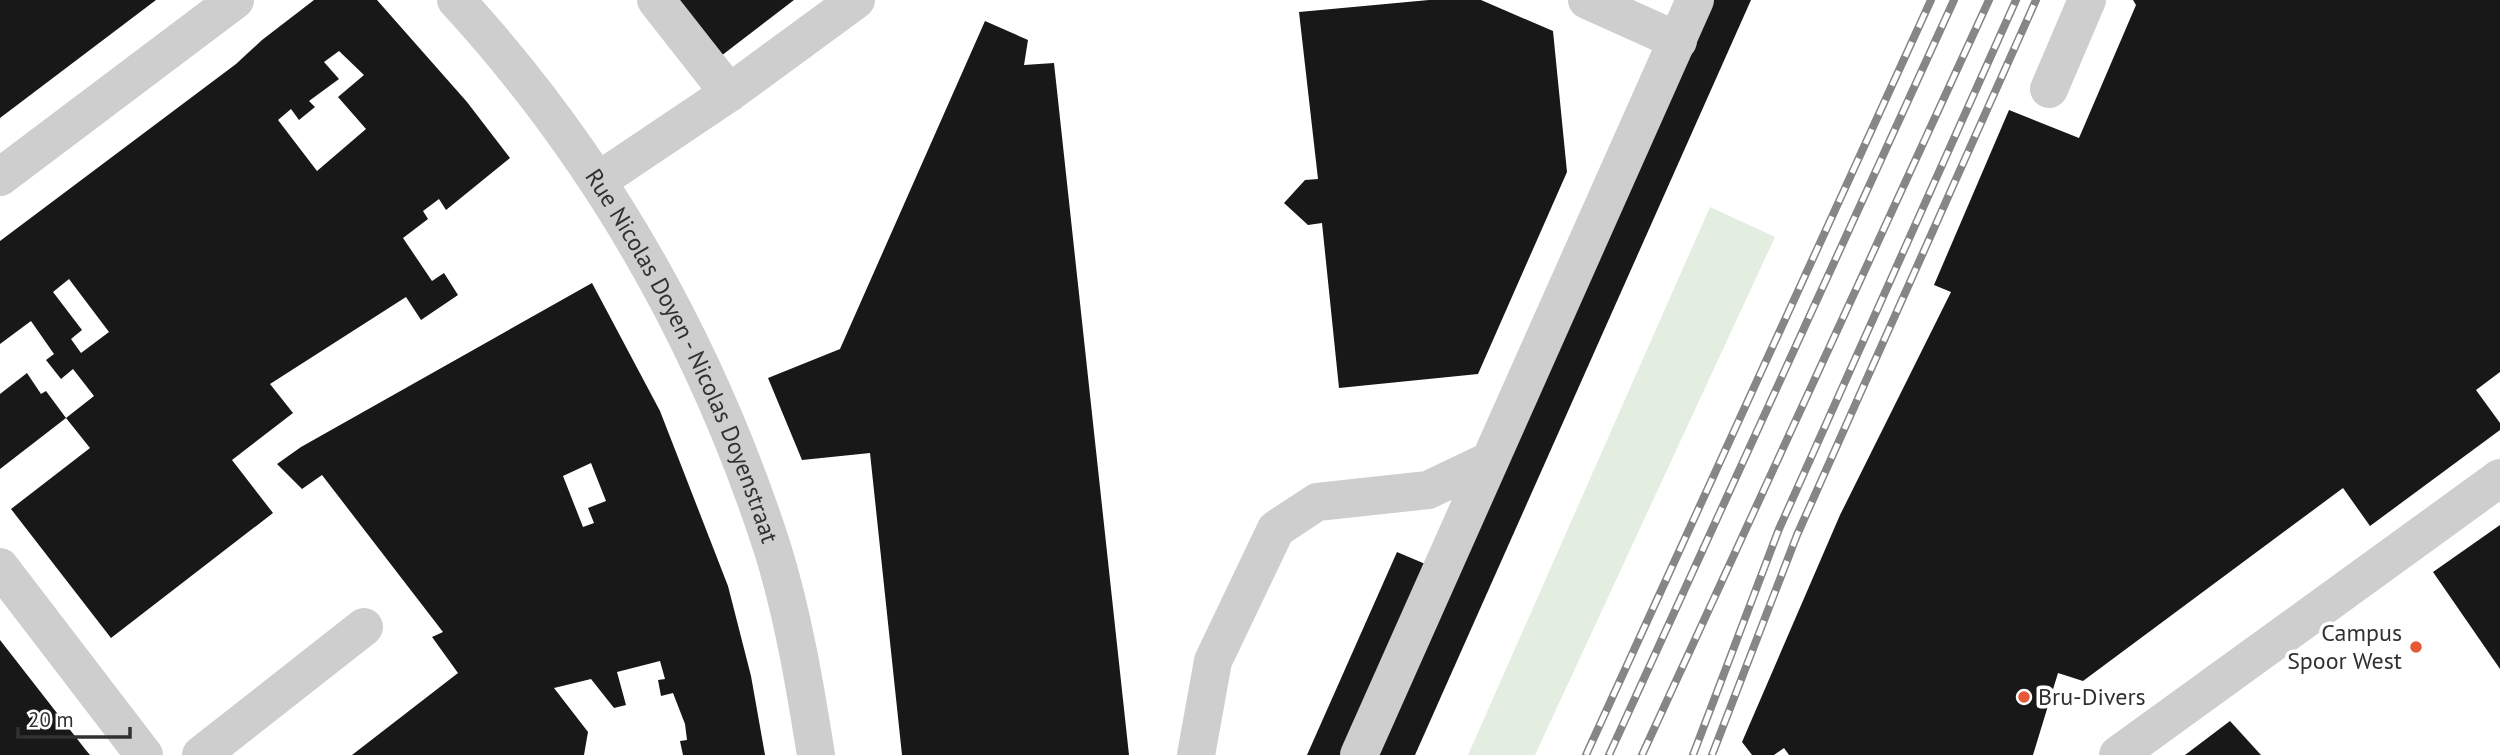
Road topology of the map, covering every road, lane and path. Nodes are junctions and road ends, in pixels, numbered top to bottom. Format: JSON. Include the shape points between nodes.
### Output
{"nodes":[{"id":1,"x":235,"y":0,"type":"edge"},
{"id":2,"x":456,"y":0,"type":"edge"},
{"id":3,"x":656,"y":0,"type":"edge"},
{"id":4,"x":856,"y":0,"type":"edge"},
{"id":5,"x":1587,"y":0,"type":"edge"},
{"id":6,"x":1695,"y":0,"type":"edge"},
{"id":7,"x":2087,"y":0,"type":"edge"},
{"id":8,"x":1678,"y":41,"type":"junction"},
{"id":9,"x":2049,"y":89,"type":"dead end"},
{"id":10,"x":729,"y":93,"type":"junction"},
{"id":11,"x":0,"y":177,"type":"edge"},
{"id":12,"x":598,"y":181,"type":"junction"},
{"id":13,"x":1489,"y":461,"type":"junction"},
{"id":14,"x":2500,"y":478,"type":"edge"},
{"id":15,"x":0,"y":567,"type":"edge"},
{"id":16,"x":364,"y":627,"type":"dead end"},
{"id":17,"x":144,"y":755,"type":"edge"},
{"id":18,"x":201,"y":755,"type":"edge"},
{"id":19,"x":816,"y":755,"type":"edge"},
{"id":20,"x":1196,"y":755,"type":"edge"},
{"id":21,"x":1359,"y":755,"type":"edge"},
{"id":22,"x":2118,"y":755,"type":"edge"}],
"edges":[{"from":1,"to":11,"type":"street"},
{"from":2,"to":12,"type":"street","name":"Rue Nicolas Doyen - Nicolas Doyenstraat","via":[[547,110]]},
{"from":3,"to":10,"type":"street"},
{"from":4,"to":10,"type":"street"},
{"from":5,"to":8,"type":"street"},
{"from":6,"to":8,"type":"street"},
{"from":7,"to":9,"type":"street"},
{"from":8,"to":13,"type":"street"},
{"from":10,"to":12,"type":"street"},
{"from":12,"to":19,"type":"street","name":"Rue Nicolas Doyen - Nicolas Doyenstraat","via":[[706,372],[741,460],[772,550]]},
{"from":13,"to":20,"type":"street","via":[[1428,490],[1317,502],[1276,529],[1213,662]]},
{"from":13,"to":21,"type":"street"},
{"from":14,"to":22,"type":"street"},
{"from":15,"to":17,"type":"street"},
{"from":16,"to":18,"type":"street"}]}
